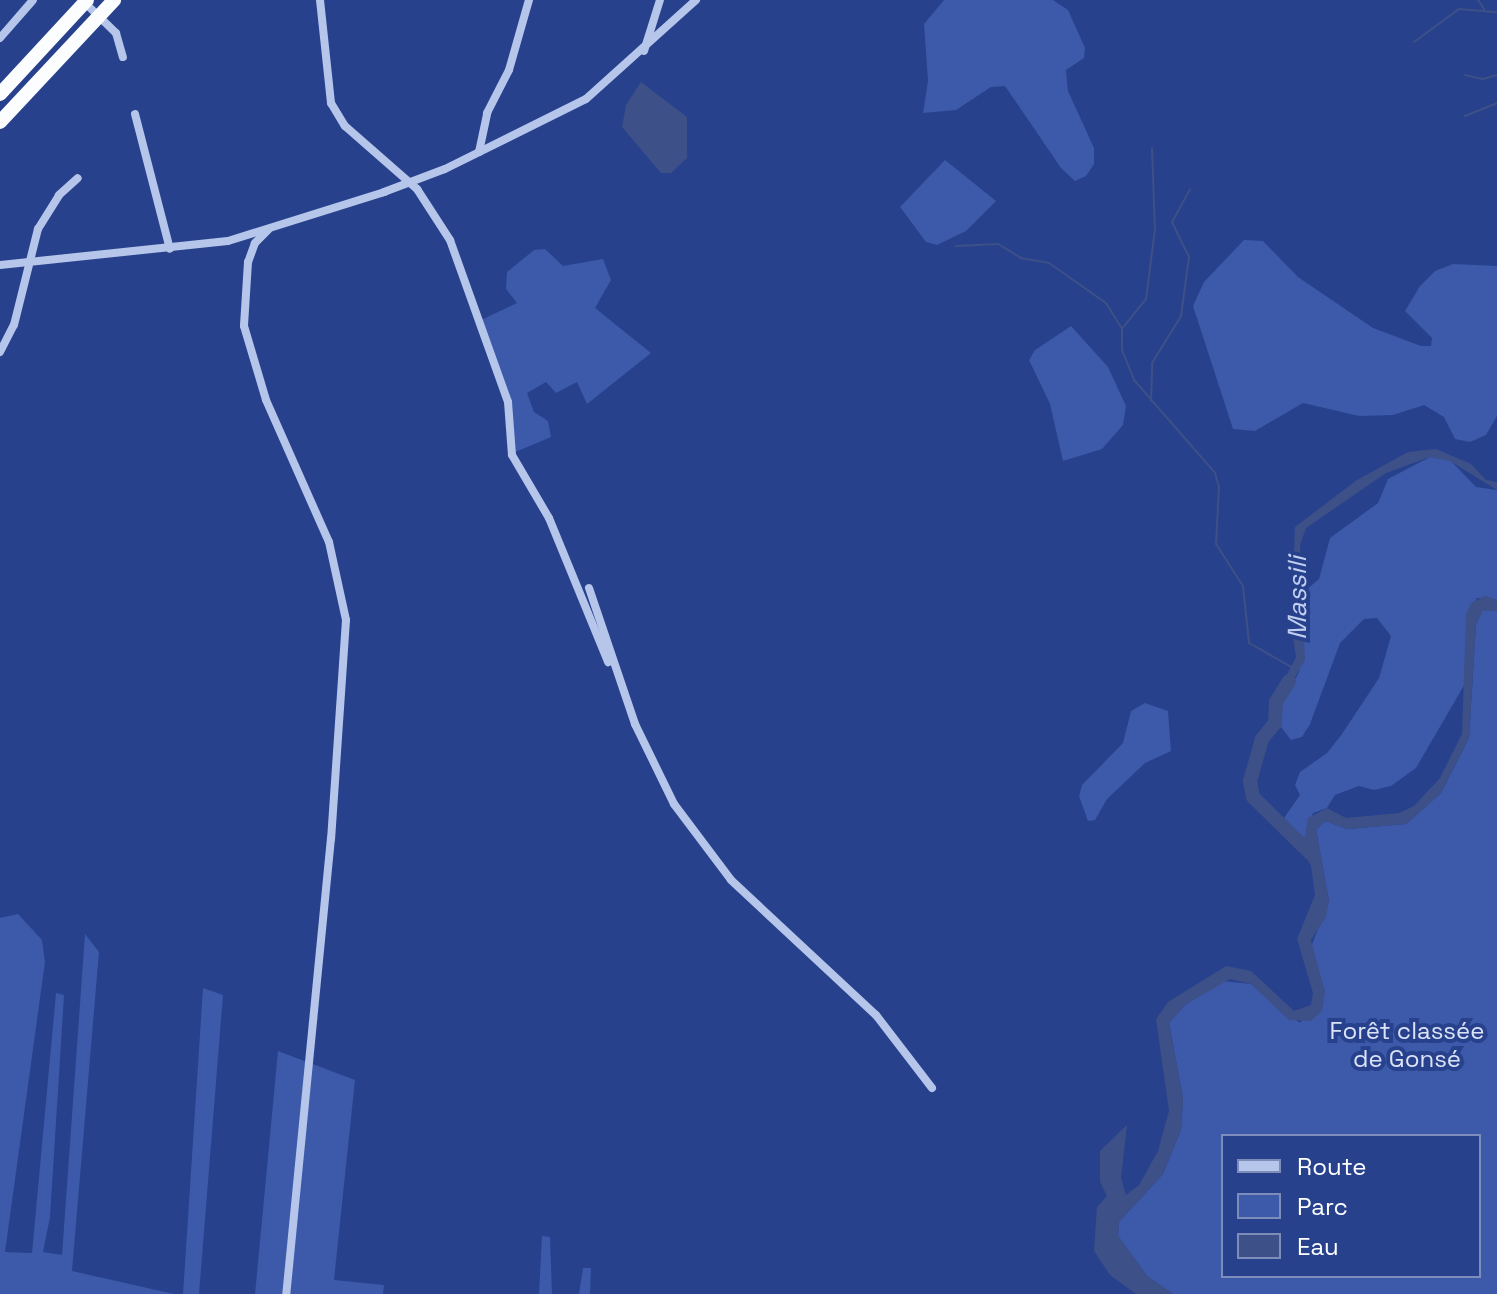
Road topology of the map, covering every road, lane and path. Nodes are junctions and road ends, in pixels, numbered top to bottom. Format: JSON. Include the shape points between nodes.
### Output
{"nodes":[{"id":1,"x":33,"y":0,"type":"edge"},
{"id":2,"x":114,"y":0,"type":"edge"},
{"id":3,"x":320,"y":0,"type":"edge"},
{"id":4,"x":529,"y":0,"type":"edge"},
{"id":5,"x":660,"y":0,"type":"edge"},
{"id":6,"x":696,"y":0,"type":"edge"},
{"id":7,"x":84,"y":1,"type":"edge"},
{"id":8,"x":101,"y":15,"type":"junction"},
{"id":9,"x":0,"y":38,"type":"edge"},
{"id":10,"x":644,"y":52,"type":"junction"},
{"id":11,"x":123,"y":57,"type":"dead end"},
{"id":12,"x":0,"y":94,"type":"edge"},
{"id":13,"x":135,"y":114,"type":"dead end"},
{"id":14,"x":0,"y":122,"type":"edge"},
{"id":15,"x":479,"y":152,"type":"junction"},
{"id":16,"x":78,"y":178,"type":"dead end"},
{"id":17,"x":409,"y":182,"type":"junction"},
{"id":18,"x":269,"y":229,"type":"junction"},
{"id":19,"x":170,"y":249,"type":"junction"},
{"id":20,"x":32,"y":262,"type":"junction"},
{"id":21,"x":0,"y":265,"type":"edge"},
{"id":22,"x":0,"y":352,"type":"edge"},
{"id":23,"x":589,"y":588,"type":"dead end"},
{"id":24,"x":608,"y":662,"type":"dead end"},
{"id":25,"x":932,"y":1088,"type":"dead end"},
{"id":26,"x":286,"y":1294,"type":"edge"}],
"edges":[{"from":1,"to":9,"type":"street"},
{"from":2,"to":8,"type":"highway"},
{"from":3,"to":17,"type":"street","via":[[331,103],[345,126]]},
{"from":4,"to":15,"type":"street","via":[[509,70],[487,113]]},
{"from":5,"to":10,"type":"street"},
{"from":6,"to":10,"type":"street"},
{"from":7,"to":8,"type":"street"},
{"from":7,"to":12,"type":"highway"},
{"from":8,"to":11,"type":"street","via":[[116,33]]},
{"from":8,"to":14,"type":"highway"},
{"from":10,"to":15,"type":"street","via":[[586,99]]},
{"from":13,"to":19,"type":"street"},
{"from":15,"to":17,"type":"street"},
{"from":16,"to":20,"type":"street","via":[[46,213]]},
{"from":17,"to":18,"type":"street"},
{"from":17,"to":24,"type":"street","via":[[450,240],[508,402],[512,455],[549,518]]},
{"from":18,"to":19,"type":"street"},
{"from":18,"to":26,"type":"street","via":[[255,243],[248,262],[244,326],[266,400],[329,542],[346,620],[331,838]]},
{"from":19,"to":20,"type":"street"},
{"from":20,"to":21,"type":"street"},
{"from":20,"to":22,"type":"street"},
{"from":23,"to":25,"type":"street","via":[[635,724],[674,804],[731,880],[876,1015]]}]}
